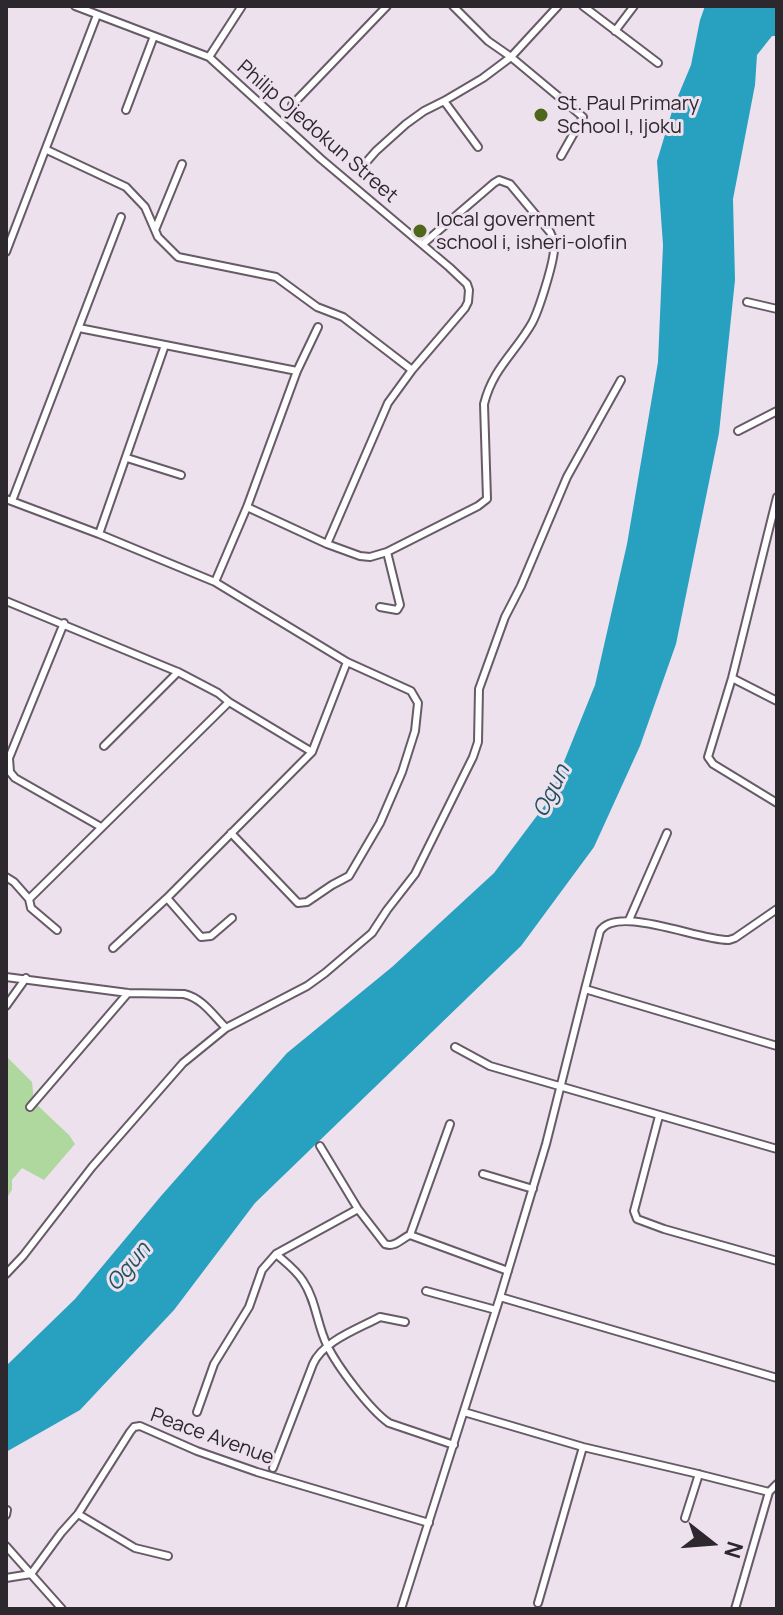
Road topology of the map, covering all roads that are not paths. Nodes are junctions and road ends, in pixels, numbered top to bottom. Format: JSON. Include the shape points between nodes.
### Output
{"nodes":[{"id":1,"x":75,"y":6,"type":"edge"},
{"id":2,"x":242,"y":6,"type":"edge"},
{"id":3,"x":387,"y":6,"type":"edge"},
{"id":4,"x":453,"y":6,"type":"edge"},
{"id":5,"x":558,"y":6,"type":"edge"},
{"id":6,"x":583,"y":6,"type":"edge"},
{"id":7,"x":634,"y":6,"type":"edge"},
{"id":8,"x":97,"y":15,"type":"junction"},
{"id":9,"x":615,"y":31,"type":"junction"},
{"id":10,"x":154,"y":36,"type":"junction"},
{"id":11,"x":209,"y":57,"type":"junction"},
{"id":12,"x":511,"y":57,"type":"junction"},
{"id":13,"x":658,"y":63,"type":"dead end"},
{"id":14,"x":444,"y":101,"type":"junction"},
{"id":15,"x":292,"y":105,"type":"dead end"},
{"id":16,"x":126,"y":110,"type":"dead end"},
{"id":17,"x":478,"y":147,"type":"dead end"},
{"id":18,"x":47,"y":150,"type":"junction"},
{"id":19,"x":561,"y":156,"type":"dead end"},
{"id":20,"x":182,"y":164,"type":"dead end"},
{"id":21,"x":362,"y":167,"type":"dead end"},
{"id":22,"x":121,"y":217,"type":"dead end"},
{"id":23,"x":155,"y":230,"type":"junction"},
{"id":24,"x":423,"y":244,"type":"junction"},
{"id":25,"x":6,"y":252,"type":"edge"},
{"id":26,"x":747,"y":302,"type":"dead end"},
{"id":27,"x":777,"y":309,"type":"edge"},
{"id":28,"x":318,"y":327,"type":"dead end"},
{"id":29,"x":79,"y":328,"type":"junction"},
{"id":30,"x":165,"y":345,"type":"junction"},
{"id":31,"x":412,"y":370,"type":"junction"},
{"id":32,"x":297,"y":371,"type":"junction"},
{"id":33,"x":621,"y":380,"type":"dead end"},
{"id":34,"x":777,"y":411,"type":"edge"},
{"id":35,"x":738,"y":431,"type":"dead end"},
{"id":36,"x":127,"y":458,"type":"junction"},
{"id":37,"x":181,"y":475,"type":"dead end"},
{"id":38,"x":777,"y":497,"type":"edge"},
{"id":39,"x":9,"y":500,"type":"edge"},
{"id":40,"x":247,"y":507,"type":"junction"},
{"id":41,"x":775,"y":514,"type":"edge"},
{"id":42,"x":99,"y":534,"type":"junction"},
{"id":43,"x":327,"y":544,"type":"junction"},
{"id":44,"x":387,"y":552,"type":"junction"},
{"id":45,"x":215,"y":582,"type":"junction"},
{"id":46,"x":6,"y":601,"type":"edge"},
{"id":47,"x":380,"y":607,"type":"dead end"},
{"id":48,"x":64,"y":623,"type":"junction"},
{"id":49,"x":347,"y":662,"type":"junction"},
{"id":50,"x":178,"y":672,"type":"junction"},
{"id":51,"x":732,"y":678,"type":"junction"},
{"id":52,"x":777,"y":701,"type":"edge"},
{"id":53,"x":229,"y":702,"type":"junction"},
{"id":54,"x":104,"y":746,"type":"dead end"},
{"id":55,"x":312,"y":752,"type":"junction"},
{"id":56,"x":777,"y":803,"type":"edge"},
{"id":57,"x":101,"y":827,"type":"junction"},
{"id":58,"x":231,"y":833,"type":"junction"},
{"id":59,"x":667,"y":833,"type":"dead end"},
{"id":60,"x":6,"y":877,"type":"edge"},
{"id":61,"x":167,"y":898,"type":"junction"},
{"id":62,"x":29,"y":899,"type":"junction"},
{"id":63,"x":777,"y":909,"type":"edge"},
{"id":64,"x":232,"y":918,"type":"dead end"},
{"id":65,"x":629,"y":920,"type":"junction"},
{"id":66,"x":57,"y":930,"type":"dead end"},
{"id":67,"x":113,"y":948,"type":"dead end"},
{"id":68,"x":6,"y":977,"type":"edge"},
{"id":69,"x":26,"y":978,"type":"junction"},
{"id":70,"x":585,"y":989,"type":"junction"},
{"id":71,"x":128,"y":993,"type":"junction"},
{"id":72,"x":6,"y":1006,"type":"edge"},
{"id":73,"x":226,"y":1028,"type":"junction"},
{"id":74,"x":777,"y":1046,"type":"edge"},
{"id":75,"x":455,"y":1047,"type":"dead end"},
{"id":76,"x":562,"y":1087,"type":"junction"},
{"id":77,"x":30,"y":1107,"type":"dead end"},
{"id":78,"x":659,"y":1116,"type":"junction"},
{"id":79,"x":450,"y":1124,"type":"dead end"},
{"id":80,"x":320,"y":1146,"type":"dead end"},
{"id":81,"x":777,"y":1149,"type":"edge"},
{"id":82,"x":483,"y":1174,"type":"dead end"},
{"id":83,"x":533,"y":1189,"type":"junction"},
{"id":84,"x":358,"y":1209,"type":"junction"},
{"id":85,"x":410,"y":1235,"type":"junction"},
{"id":86,"x":276,"y":1254,"type":"junction"},
{"id":87,"x":777,"y":1261,"type":"edge"},
{"id":88,"x":508,"y":1271,"type":"junction"},
{"id":89,"x":6,"y":1274,"type":"edge"},
{"id":90,"x":426,"y":1291,"type":"dead end"},
{"id":91,"x":500,"y":1297,"type":"junction"},
{"id":92,"x":496,"y":1310,"type":"junction"},
{"id":93,"x":405,"y":1322,"type":"dead end"},
{"id":94,"x":327,"y":1346,"type":"junction"},
{"id":95,"x":777,"y":1378,"type":"edge"},
{"id":96,"x":197,"y":1412,"type":"dead end"},
{"id":97,"x":464,"y":1412,"type":"junction"},
{"id":98,"x":454,"y":1445,"type":"junction"},
{"id":99,"x":583,"y":1447,"type":"junction"},
{"id":100,"x":273,"y":1468,"type":"dead end"},
{"id":101,"x":699,"y":1474,"type":"junction"},
{"id":102,"x":777,"y":1484,"type":"edge"},
{"id":103,"x":769,"y":1492,"type":"junction"},
{"id":104,"x":78,"y":1514,"type":"junction"},
{"id":105,"x":685,"y":1518,"type":"dead end"},
{"id":106,"x":429,"y":1523,"type":"junction"},
{"id":107,"x":6,"y":1546,"type":"edge"},
{"id":108,"x":168,"y":1556,"type":"dead end"},
{"id":109,"x":31,"y":1574,"type":"junction"},
{"id":110,"x":6,"y":1578,"type":"edge"},
{"id":111,"x":538,"y":1603,"type":"dead end"},
{"id":112,"x":62,"y":1609,"type":"edge"},
{"id":113,"x":401,"y":1609,"type":"edge"},
{"id":114,"x":735,"y":1609,"type":"edge"}],
"edges":[{"from":1,"to":8,"type":"street","name":"Philip Ojedokun Street"},
{"from":2,"to":11,"type":"street"},
{"from":3,"to":15,"type":"street"},
{"from":4,"to":12,"type":"street"},
{"from":5,"to":12,"type":"street"},
{"from":6,"to":9,"type":"street"},
{"from":7,"to":9,"type":"street"},
{"from":8,"to":10,"type":"street","name":"Philip Ojedokun Street"},
{"from":8,"to":18,"type":"street"},
{"from":9,"to":13,"type":"street"},
{"from":10,"to":11,"type":"street","name":"Philip Ojedokun Street"},
{"from":10,"to":16,"type":"street"},
{"from":11,"to":24,"type":"street","name":"Philip Ojedokun Street"},
{"from":12,"to":14,"type":"street"},
{"from":12,"to":19,"type":"street","via":[[583,117]]},
{"from":14,"to":17,"type":"street"},
{"from":14,"to":21,"type":"street","via":[[406,124]]},
{"from":18,"to":23,"type":"street","via":[[126,187],[145,207]]},
{"from":18,"to":25,"type":"street"},
{"from":20,"to":23,"type":"street"},
{"from":22,"to":29,"type":"street"},
{"from":23,"to":31,"type":"street","via":[[178,257],[276,277],[317,307],[343,317]]},
{"from":24,"to":31,"type":"street","name":"Philip Ojedokun Street","via":[[467,284],[469,296],[465,308]]},
{"from":24,"to":44,"type":"street","via":[[499,180],[510,184],[550,232],[555,246],[534,320],[501,365],[484,404],[487,499]]},
{"from":26,"to":27,"type":"street"},
{"from":28,"to":32,"type":"street"},
{"from":29,"to":30,"type":"street"},
{"from":29,"to":39,"type":"street"},
{"from":30,"to":32,"type":"street"},
{"from":30,"to":36,"type":"street"},
{"from":31,"to":43,"type":"street","name":"Philip Ojedokun Street","via":[[388,403]]},
{"from":32,"to":40,"type":"street"},
{"from":33,"to":73,"type":"street","via":[[567,477],[505,617],[479,689],[473,757],[415,874],[372,933],[325,973]]},
{"from":34,"to":35,"type":"street"},
{"from":36,"to":37,"type":"street"},
{"from":36,"to":42,"type":"street"},
{"from":38,"to":41,"type":"street"},
{"from":39,"to":42,"type":"street"},
{"from":40,"to":43,"type":"street"},
{"from":40,"to":45,"type":"street"},
{"from":41,"to":51,"type":"street"},
{"from":42,"to":45,"type":"street"},
{"from":43,"to":44,"type":"street","via":[[360,556]]},
{"from":44,"to":47,"type":"street","via":[[400,605],[397,610]]},
{"from":45,"to":49,"type":"street"},
{"from":46,"to":48,"type":"street"},
{"from":48,"to":50,"type":"street"},
{"from":48,"to":57,"type":"street","via":[[9,758],[10,772]]},
{"from":49,"to":55,"type":"street"},
{"from":49,"to":58,"type":"street","via":[[411,691],[418,703],[402,772],[349,876],[298,903]]},
{"from":50,"to":53,"type":"street"},
{"from":50,"to":54,"type":"street"},
{"from":51,"to":52,"type":"street"},
{"from":51,"to":56,"type":"street","via":[[710,761]]},
{"from":53,"to":55,"type":"street"},
{"from":53,"to":57,"type":"street"},
{"from":55,"to":58,"type":"street"},
{"from":57,"to":62,"type":"street"},
{"from":58,"to":61,"type":"street"},
{"from":59,"to":65,"type":"street"},
{"from":60,"to":62,"type":"street"},
{"from":61,"to":64,"type":"street","via":[[201,937],[211,936]]},
{"from":61,"to":67,"type":"street"},
{"from":62,"to":66,"type":"street","via":[[31,908]]},
{"from":63,"to":65,"type":"street","via":[[729,940]]},
{"from":65,"to":70,"type":"street","via":[[603,926]]},
{"from":68,"to":69,"type":"street"},
{"from":69,"to":71,"type":"street"},
{"from":69,"to":72,"type":"street"},
{"from":70,"to":74,"type":"street"},
{"from":70,"to":76,"type":"street"},
{"from":71,"to":73,"type":"street","via":[[192,996]]},
{"from":71,"to":77,"type":"street"},
{"from":73,"to":89,"type":"street","via":[[183,1063]]},
{"from":75,"to":76,"type":"street","via":[[490,1066]]},
{"from":76,"to":78,"type":"street"},
{"from":76,"to":83,"type":"street"},
{"from":78,"to":81,"type":"street"},
{"from":78,"to":87,"type":"street","via":[[634,1211],[637,1219]]},
{"from":79,"to":85,"type":"street"},
{"from":80,"to":84,"type":"street"},
{"from":82,"to":83,"type":"street"},
{"from":83,"to":88,"type":"street"},
{"from":84,"to":85,"type":"street","via":[[388,1246]]},
{"from":84,"to":86,"type":"street"},
{"from":85,"to":88,"type":"street"},
{"from":86,"to":94,"type":"street","via":[[303,1281]]},
{"from":86,"to":96,"type":"street","via":[[259,1275],[249,1307],[214,1364]]},
{"from":88,"to":91,"type":"street"},
{"from":90,"to":92,"type":"street"},
{"from":91,"to":92,"type":"street"},
{"from":91,"to":95,"type":"street"},
{"from":92,"to":97,"type":"street"},
{"from":93,"to":94,"type":"street","via":[[380,1317]]},
{"from":94,"to":98,"type":"street","via":[[380,1417]]},
{"from":94,"to":100,"type":"street","via":[[313,1364]]},
{"from":97,"to":98,"type":"street"},
{"from":97,"to":99,"type":"street"},
{"from":98,"to":106,"type":"street"},
{"from":99,"to":101,"type":"street"},
{"from":99,"to":111,"type":"street"},
{"from":101,"to":103,"type":"street"},
{"from":101,"to":105,"type":"street"},
{"from":102,"to":103,"type":"street"},
{"from":103,"to":114,"type":"street"},
{"from":104,"to":106,"type":"street","name":"Peace Avenue","via":[[130,1432],[140,1426],[257,1472]]},
{"from":104,"to":108,"type":"street","via":[[135,1548]]},
{"from":104,"to":109,"type":"street","name":"Peace Avenue"},
{"from":106,"to":113,"type":"street"},
{"from":107,"to":109,"type":"street"},
{"from":109,"to":110,"type":"street"},
{"from":109,"to":112,"type":"street"}]}
